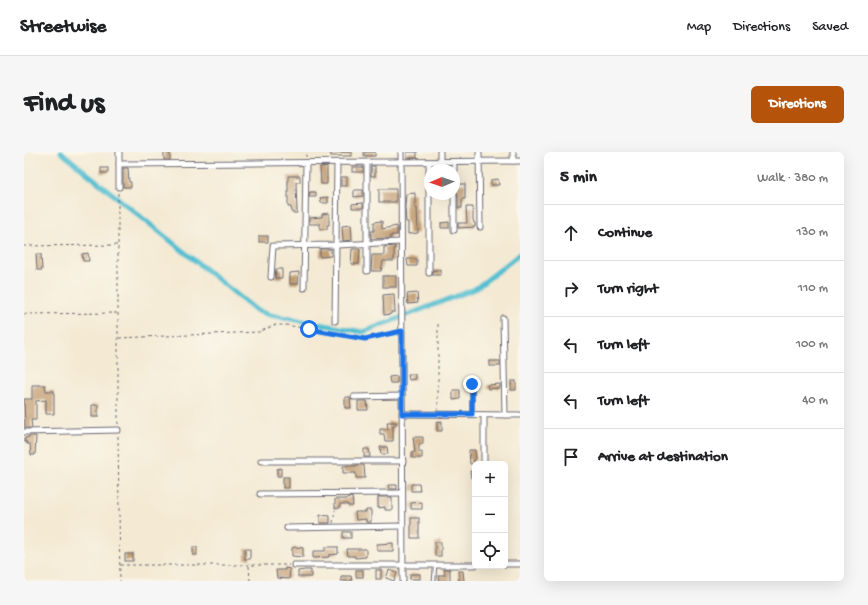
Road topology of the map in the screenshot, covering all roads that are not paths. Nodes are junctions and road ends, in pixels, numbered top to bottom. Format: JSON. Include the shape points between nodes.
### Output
{"nodes":[{"id":1,"x":119,"y":152,"type":"edge"},
{"id":2,"x":401,"y":152,"type":"edge"},
{"id":3,"x":440,"y":152,"type":"edge"},
{"id":4,"x":479,"y":152,"type":"edge"},
{"id":5,"x":513,"y":152,"type":"edge"},
{"id":6,"x":513,"y":161,"type":"junction"},
{"id":7,"x":520,"y":161,"type":"edge"},
{"id":8,"x":401,"y":162,"type":"junction"},
{"id":9,"x":429,"y":162,"type":"junction"},
{"id":10,"x":440,"y":162,"type":"junction"},
{"id":11,"x":454,"y":162,"type":"joint"},
{"id":12,"x":478,"y":162,"type":"junction"},
{"id":13,"x":306,"y":163,"type":"junction"},
{"id":14,"x":337,"y":163,"type":"junction"},
{"id":15,"x":367,"y":163,"type":"junction"},
{"id":16,"x":119,"y":164,"type":"junction"},
{"id":17,"x":119,"y":187,"type":"road end"},
{"id":18,"x":454,"y":200,"type":"edge"},
{"id":19,"x":480,"y":227,"type":"dead end"},
{"id":20,"x":454,"y":230,"type":"dead end"},
{"id":21,"x":401,"y":242,"type":"junction"},
{"id":22,"x":368,"y":244,"type":"junction"},
{"id":23,"x":336,"y":245,"type":"junction"},
{"id":24,"x":304,"y":246,"type":"junction"},
{"id":25,"x":367,"y":271,"type":"dead end"},
{"id":26,"x":429,"y":273,"type":"dead end"},
{"id":27,"x":272,"y":277,"type":"dead end"},
{"id":28,"x":304,"y":288,"type":"dead end"},
{"id":29,"x":504,"y":318,"type":"dead end"},
{"id":30,"x":335,"y":321,"type":"dead end"},
{"id":31,"x":472,"y":384,"type":"dead end"},
{"id":32,"x":402,"y":396,"type":"junction"},
{"id":33,"x":354,"y":397,"type":"dead end"},
{"id":34,"x":402,"y":414,"type":"junction"},
{"id":35,"x":472,"y":414,"type":"junction"},
{"id":36,"x":484,"y":414,"type":"junction"},
{"id":37,"x":505,"y":415,"type":"junction"},
{"id":38,"x":520,"y":415,"type":"edge"},
{"id":39,"x":118,"y":430,"type":"road end"},
{"id":40,"x":24,"y":432,"type":"edge"},
{"id":41,"x":261,"y":461,"type":"dead end"},
{"id":42,"x":403,"y":461,"type":"junction"},
{"id":43,"x":484,"y":461,"type":"edge"},
{"id":44,"x":402,"y":493,"type":"junction"},
{"id":45,"x":260,"y":494,"type":"dead end"},
{"id":46,"x":402,"y":526,"type":"junction"},
{"id":47,"x":287,"y":528,"type":"dead end"},
{"id":48,"x":472,"y":564,"type":"edge"},
{"id":49,"x":508,"y":564,"type":"edge"},
{"id":50,"x":520,"y":564,"type":"edge"},
{"id":51,"x":294,"y":565,"type":"road end"},
{"id":52,"x":403,"y":565,"type":"junction"},
{"id":53,"x":436,"y":565,"type":"junction"},
{"id":54,"x":403,"y":581,"type":"edge"},
{"id":55,"x":434,"y":581,"type":"edge"}],
"edges":[{"from":1,"to":16,"type":"street"},
{"from":2,"to":8,"type":"street"},
{"from":3,"to":10,"type":"street"},
{"from":4,"to":12,"type":"street"},
{"from":5,"to":6,"type":"street"},
{"from":6,"to":7,"type":"street"},
{"from":6,"to":12,"type":"street"},
{"from":8,"to":9,"type":"street"},
{"from":8,"to":15,"type":"street"},
{"from":8,"to":21,"type":"street"},
{"from":9,"to":10,"type":"street"},
{"from":9,"to":26,"type":"street"},
{"from":10,"to":11,"type":"street"},
{"from":11,"to":12,"type":"street"},
{"from":12,"to":19,"type":"street"},
{"from":13,"to":14,"type":"street"},
{"from":13,"to":16,"type":"street"},
{"from":13,"to":24,"type":"street"},
{"from":14,"to":15,"type":"street"},
{"from":14,"to":23,"type":"street"},
{"from":15,"to":22,"type":"street"},
{"from":16,"to":17,"type":"street"},
{"from":18,"to":20,"type":"street"},
{"from":21,"to":22,"type":"street"},
{"from":21,"to":32,"type":"street"},
{"from":22,"to":23,"type":"street"},
{"from":22,"to":25,"type":"street"},
{"from":23,"to":24,"type":"street"},
{"from":23,"to":30,"type":"street"},
{"from":24,"to":27,"type":"street","via":[[272,246]]},
{"from":24,"to":28,"type":"street"},
{"from":29,"to":37,"type":"street"},
{"from":31,"to":35,"type":"lane"},
{"from":32,"to":33,"type":"street"},
{"from":32,"to":34,"type":"street"},
{"from":34,"to":35,"type":"street"},
{"from":34,"to":42,"type":"street"},
{"from":35,"to":36,"type":"street"},
{"from":36,"to":37,"type":"street"},
{"from":36,"to":43,"type":"street"},
{"from":37,"to":38,"type":"street"},
{"from":39,"to":40,"type":"street"},
{"from":41,"to":42,"type":"street"},
{"from":42,"to":44,"type":"street"},
{"from":44,"to":45,"type":"street"},
{"from":44,"to":46,"type":"street"},
{"from":46,"to":47,"type":"street"},
{"from":46,"to":52,"type":"street"},
{"from":48,"to":53,"type":"street"},
{"from":49,"to":50,"type":"street"},
{"from":51,"to":52,"type":"street"},
{"from":52,"to":53,"type":"street"},
{"from":52,"to":54,"type":"street"},
{"from":53,"to":55,"type":"lane"}]}
